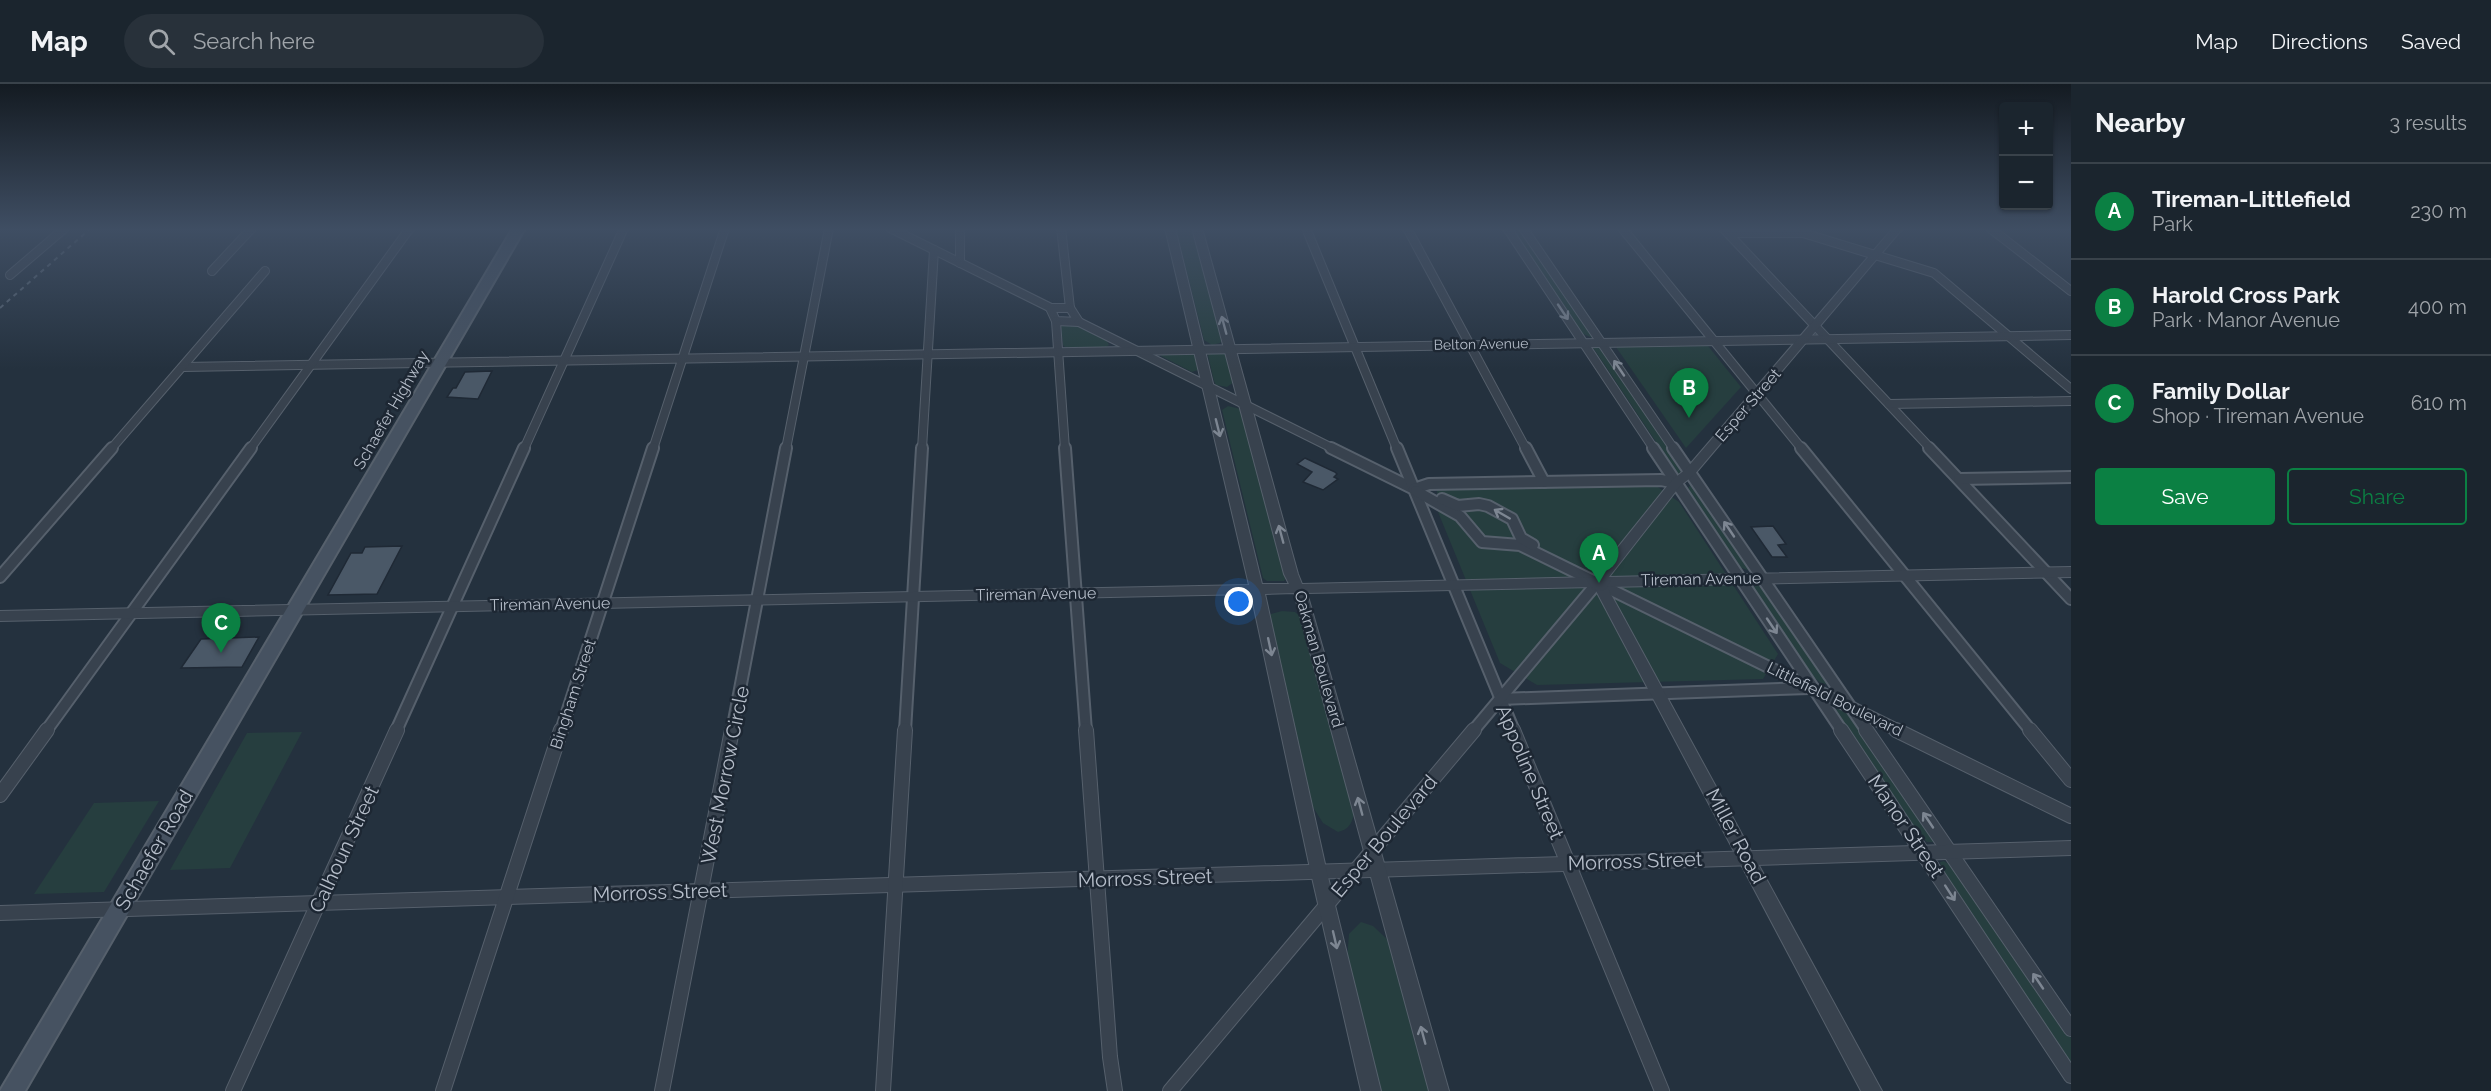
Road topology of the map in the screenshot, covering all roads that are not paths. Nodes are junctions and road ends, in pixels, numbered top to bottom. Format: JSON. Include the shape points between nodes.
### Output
{"nodes":[{"id":1,"x":262,"y":275,"type":"edge"},
{"id":2,"x":376,"y":275,"type":"edge"},
{"id":3,"x":492,"y":275,"type":"edge"},
{"id":4,"x":603,"y":275,"type":"edge"},
{"id":5,"x":709,"y":275,"type":"edge"},
{"id":6,"x":821,"y":275,"type":"edge"},
{"id":7,"x":933,"y":275,"type":"edge"},
{"id":8,"x":984,"y":275,"type":"edge"},
{"id":9,"x":1066,"y":275,"type":"edge"},
{"id":10,"x":1182,"y":275,"type":"edge"},
{"id":11,"x":1210,"y":275,"type":"edge"},
{"id":12,"x":1326,"y":275,"type":"edge"},
{"id":13,"x":1433,"y":275,"type":"edge"},
{"id":14,"x":1538,"y":275,"type":"edge"},
{"id":15,"x":1555,"y":275,"type":"edge"},
{"id":16,"x":1660,"y":275,"type":"edge"},
{"id":17,"x":1767,"y":275,"type":"edge"},
{"id":18,"x":1858,"y":275,"type":"edge"},
{"id":19,"x":1936,"y":275,"type":"edge"},
{"id":20,"x":2050,"y":275,"type":"edge"},
{"id":21,"x":2071,"y":291,"type":"edge"},
{"id":22,"x":1070,"y":305,"type":"junction"},
{"id":23,"x":1051,"y":308,"type":"junction"},
{"id":24,"x":1056,"y":321,"type":"junction"},
{"id":25,"x":1079,"y":322,"type":"junction"},
{"id":26,"x":1815,"y":326,"type":"junction"},
{"id":27,"x":2071,"y":335,"type":"edge"},
{"id":28,"x":2009,"y":336,"type":"junction"},
{"id":29,"x":1804,"y":339,"type":"junction"},
{"id":30,"x":1827,"y":339,"type":"junction"},
{"id":31,"x":1713,"y":340,"type":"junction"},
{"id":32,"x":1583,"y":342,"type":"junction"},
{"id":33,"x":1601,"y":342,"type":"junction"},
{"id":34,"x":1470,"y":344,"type":"junction"},
{"id":35,"x":1355,"y":346,"type":"junction"},
{"id":36,"x":1230,"y":348,"type":"junction"},
{"id":37,"x":1200,"y":349,"type":"junction"},
{"id":38,"x":1135,"y":351,"type":"junction"},
{"id":39,"x":1057,"y":352,"type":"junction"},
{"id":40,"x":928,"y":354,"type":"junction"},
{"id":41,"x":805,"y":356,"type":"junction"},
{"id":42,"x":682,"y":358,"type":"junction"},
{"id":43,"x":564,"y":360,"type":"junction"},
{"id":44,"x":440,"y":363,"type":"junction"},
{"id":45,"x":311,"y":364,"type":"junction"},
{"id":46,"x":184,"y":367,"type":"junction"},
{"id":47,"x":1209,"y":388,"type":"junction"},
{"id":48,"x":2071,"y":389,"type":"edge"},
{"id":49,"x":1757,"y":394,"type":"junction"},
{"id":50,"x":2071,"y":401,"type":"edge"},
{"id":51,"x":1888,"y":404,"type":"junction"},
{"id":52,"x":1246,"y":406,"type":"junction"},
{"id":53,"x":1690,"y":472,"type":"junction"},
{"id":54,"x":2071,"y":477,"type":"edge"},
{"id":55,"x":1959,"y":479,"type":"junction"},
{"id":56,"x":1544,"y":482,"type":"junction"},
{"id":57,"x":1676,"y":483,"type":"junction"},
{"id":58,"x":1414,"y":489,"type":"junction"},
{"id":59,"x":2071,"y":572,"type":"edge"},
{"id":60,"x":2046,"y":573,"type":"junction"},
{"id":61,"x":1904,"y":575,"type":"junction"},
{"id":62,"x":0,"y":577,"type":"edge"},
{"id":63,"x":1762,"y":577,"type":"junction"},
{"id":64,"x":1740,"y":578,"type":"junction"},
{"id":65,"x":1598,"y":582,"type":"junction"},
{"id":66,"x":1454,"y":585,"type":"junction"},
{"id":67,"x":1299,"y":589,"type":"junction"},
{"id":68,"x":1257,"y":590,"type":"junction"},
{"id":69,"x":1077,"y":593,"type":"junction"},
{"id":70,"x":913,"y":597,"type":"junction"},
{"id":71,"x":2071,"y":599,"type":"edge"},
{"id":72,"x":759,"y":600,"type":"junction"},
{"id":73,"x":602,"y":603,"type":"junction"},
{"id":74,"x":454,"y":606,"type":"junction"},
{"id":75,"x":295,"y":610,"type":"junction"},
{"id":76,"x":131,"y":613,"type":"junction"},
{"id":77,"x":0,"y":616,"type":"edge"},
{"id":78,"x":1813,"y":688,"type":"junction"},
{"id":79,"x":1658,"y":694,"type":"junction"},
{"id":80,"x":1500,"y":699,"type":"junction"},
{"id":81,"x":1850,"y":707,"type":"junction"},
{"id":82,"x":2071,"y":780,"type":"edge"},
{"id":83,"x":0,"y":795,"type":"edge"},
{"id":84,"x":2071,"y":816,"type":"edge"},
{"id":85,"x":2071,"y":848,"type":"edge"},
{"id":86,"x":1372,"y":851,"type":"junction"},
{"id":87,"x":1950,"y":852,"type":"junction"},
{"id":88,"x":1924,"y":853,"type":"junction"},
{"id":89,"x":1747,"y":857,"type":"junction"},
{"id":90,"x":1569,"y":863,"type":"junction"},
{"id":91,"x":1378,"y":871,"type":"junction"},
{"id":92,"x":1354,"y":872,"type":"junction"},
{"id":93,"x":1319,"y":873,"type":"junction"},
{"id":94,"x":1099,"y":879,"type":"junction"},
{"id":95,"x":897,"y":885,"type":"junction"},
{"id":96,"x":702,"y":891,"type":"junction"},
{"id":97,"x":506,"y":897,"type":"junction"},
{"id":98,"x":319,"y":903,"type":"junction"},
{"id":99,"x":1326,"y":904,"type":"junction"},
{"id":100,"x":119,"y":909,"type":"junction"},
{"id":101,"x":0,"y":913,"type":"edge"},
{"id":102,"x":2071,"y":1029,"type":"edge"},
{"id":103,"x":2071,"y":1076,"type":"edge"},
{"id":104,"x":12,"y":1091,"type":"edge"},
{"id":105,"x":233,"y":1091,"type":"edge"},
{"id":106,"x":443,"y":1091,"type":"edge"},
{"id":107,"x":662,"y":1091,"type":"edge"},
{"id":108,"x":883,"y":1091,"type":"edge"},
{"id":109,"x":1115,"y":1091,"type":"edge"},
{"id":110,"x":1170,"y":1091,"type":"edge"},
{"id":111,"x":1371,"y":1091,"type":"edge"},
{"id":112,"x":1439,"y":1091,"type":"edge"},
{"id":113,"x":1662,"y":1091,"type":"edge"},
{"id":114,"x":1872,"y":1091,"type":"edge"}],
"edges":[{"from":1,"to":46,"type":"street"},
{"from":2,"to":45,"type":"street"},
{"from":3,"to":44,"type":"main road","name":"Schaefer Highway"},
{"from":4,"to":43,"type":"street","name":"Calhoun Street"},
{"from":5,"to":42,"type":"street","name":"Bingham Street"},
{"from":6,"to":41,"type":"street","name":"West Morrow Circle"},
{"from":7,"to":40,"type":"street"},
{"from":8,"to":23,"type":"street"},
{"from":9,"to":22,"type":"street"},
{"from":10,"to":37,"type":"street"},
{"from":36,"to":11,"type":"street","name":"Oakman Boulevard","one_way":true},
{"from":12,"to":35,"type":"street","name":"Appoline Street"},
{"from":13,"to":34,"type":"street"},
{"from":14,"to":32,"type":"street","name":"Manor Street","one_way":true},
{"from":15,"to":33,"type":"street","name":"Manor Street"},
{"from":16,"to":31,"type":"street"},
{"from":17,"to":26,"type":"street"},
{"from":18,"to":26,"type":"street","name":"Esper Street"},
{"from":19,"to":28,"type":"street"},
{"from":20,"to":21,"type":"street"},
{"from":22,"to":23,"type":"street"},
{"from":22,"to":25,"type":"street"},
{"from":23,"to":24,"type":"street"},
{"from":24,"to":25,"type":"street"},
{"from":24,"to":39,"type":"street"},
{"from":25,"to":38,"type":"street"},
{"from":26,"to":29,"type":"street","name":"Esper Street"},
{"from":26,"to":30,"type":"street"},
{"from":27,"to":28,"type":"street"},
{"from":28,"to":30,"type":"street","name":"Belton Avenue"},
{"from":28,"to":48,"type":"street"},
{"from":29,"to":30,"type":"street","name":"Belton Avenue"},
{"from":29,"to":31,"type":"street","name":"Belton Avenue"},
{"from":29,"to":49,"type":"street","name":"Esper Street"},
{"from":30,"to":51,"type":"street"},
{"from":31,"to":33,"type":"street","name":"Belton Avenue"},
{"from":31,"to":49,"type":"street"},
{"from":32,"to":33,"type":"street","name":"Belton Avenue"},
{"from":32,"to":34,"type":"street","name":"Belton Avenue"},
{"from":32,"to":57,"type":"street","name":"Manor Street"},
{"from":53,"to":33,"type":"street","name":"Manor Street","one_way":true},
{"from":34,"to":35,"type":"street","name":"Belton Avenue"},
{"from":34,"to":56,"type":"street"},
{"from":35,"to":36,"type":"street","name":"Belton Avenue"},
{"from":35,"to":58,"type":"street","name":"Appoline Street"},
{"from":36,"to":37,"type":"street","name":"Belton Avenue"},
{"from":36,"to":52,"type":"street","name":"Oakman Boulevard"},
{"from":37,"to":38,"type":"street","name":"Belton Avenue"},
{"from":37,"to":47,"type":"street"},
{"from":38,"to":39,"type":"street","name":"Belton Avenue"},
{"from":38,"to":47,"type":"street"},
{"from":39,"to":40,"type":"street"},
{"from":39,"to":69,"type":"street"},
{"from":40,"to":41,"type":"street"},
{"from":40,"to":70,"type":"street"},
{"from":41,"to":42,"type":"street"},
{"from":41,"to":72,"type":"street","name":"West Morrow Circle"},
{"from":42,"to":43,"type":"street"},
{"from":42,"to":73,"type":"street","name":"Bingham Street"},
{"from":43,"to":44,"type":"street"},
{"from":43,"to":74,"type":"street","name":"Calhoun Street"},
{"from":44,"to":45,"type":"street"},
{"from":44,"to":75,"type":"main road","name":"Schaefer Highway"},
{"from":45,"to":46,"type":"street"},
{"from":45,"to":76,"type":"street"},
{"from":46,"to":62,"type":"street"},
{"from":47,"to":52,"type":"street"},
{"from":47,"to":68,"type":"street","one_way":true},
{"from":49,"to":53,"type":"street","name":"Esper Street"},
{"from":49,"to":61,"type":"street"},
{"from":50,"to":51,"type":"street"},
{"from":51,"to":55,"type":"street"},
{"from":52,"to":58,"type":"street"},
{"from":67,"to":52,"type":"street","name":"Oakman Boulevard","one_way":true,"via":[[1291,574]]},
{"from":53,"to":57,"type":"street","name":"Esper Street"},
{"from":63,"to":53,"type":"street","name":"Manor Street","one_way":true},
{"from":54,"to":55,"type":"street"},
{"from":55,"to":60,"type":"street"},
{"from":56,"to":57,"type":"street"},
{"from":56,"to":58,"type":"street","via":[[1429,484]]},
{"from":57,"to":64,"type":"street","name":"Manor Street"},
{"from":57,"to":65,"type":"street","name":"Esper Street"},
{"from":58,"to":65,"type":"street","via":[[1466,520],[1480,541],[1516,543]]},
{"from":65,"to":58,"type":"street","one_way":true,"via":[[1521,538],[1512,519],[1488,506],[1458,506]]},
{"from":58,"to":66,"type":"street","name":"Appoline Street"},
{"from":59,"to":60,"type":"street","name":"Tireman Avenue"},
{"from":60,"to":61,"type":"street","name":"Tireman Avenue"},
{"from":60,"to":71,"type":"street"},
{"from":61,"to":63,"type":"street","name":"Tireman Avenue"},
{"from":61,"to":82,"type":"street"},
{"from":63,"to":64,"type":"street","name":"Tireman Avenue"},
{"from":63,"to":81,"type":"street","name":"Manor Street"},
{"from":64,"to":65,"type":"street","name":"Tireman Avenue"},
{"from":64,"to":78,"type":"street","name":"Manor Street","one_way":true},
{"from":65,"to":66,"type":"street","name":"Tireman Avenue"},
{"from":65,"to":78,"type":"street","name":"Littlefield Boulevard"},
{"from":65,"to":79,"type":"street","name":"Miller Road"},
{"from":65,"to":80,"type":"street","name":"Esper Boulevard"},
{"from":66,"to":67,"type":"street","name":"Tireman Avenue"},
{"from":66,"to":80,"type":"street","name":"Appoline Street"},
{"from":67,"to":68,"type":"street","name":"Tireman Avenue"},
{"from":86,"to":67,"type":"street","name":"Oakman Boulevard","one_way":true},
{"from":68,"to":69,"type":"street","name":"Tireman Avenue"},
{"from":68,"to":93,"type":"street","one_way":true},
{"from":69,"to":70,"type":"street","name":"Tireman Avenue"},
{"from":69,"to":94,"type":"street"},
{"from":70,"to":72,"type":"street","name":"Tireman Avenue"},
{"from":70,"to":95,"type":"street"},
{"from":72,"to":73,"type":"street","name":"Tireman Avenue"},
{"from":72,"to":96,"type":"street","name":"West Morrow Circle"},
{"from":73,"to":74,"type":"street","name":"Tireman Avenue"},
{"from":73,"to":97,"type":"street","name":"Bingham Street"},
{"from":74,"to":75,"type":"street","name":"Tireman Avenue"},
{"from":74,"to":98,"type":"street","name":"Calhoun Street"},
{"from":75,"to":76,"type":"street","name":"Tireman Avenue"},
{"from":75,"to":100,"type":"main road","name":"Schaefer Road"},
{"from":76,"to":77,"type":"street","name":"Tireman Avenue"},
{"from":76,"to":83,"type":"street"},
{"from":78,"to":79,"type":"street"},
{"from":78,"to":81,"type":"street","name":"Littlefield Boulevard"},
{"from":78,"to":88,"type":"street","name":"Manor Street"},
{"from":79,"to":80,"type":"street"},
{"from":79,"to":89,"type":"street","name":"Miller Road"},
{"from":80,"to":86,"type":"street","name":"Esper Boulevard"},
{"from":80,"to":90,"type":"street","name":"Appoline Street"},
{"from":81,"to":84,"type":"street","name":"Littlefield Boulevard"},
{"from":87,"to":81,"type":"street","name":"Manor Street","one_way":true},
{"from":85,"to":87,"type":"street","name":"Morross Street"},
{"from":86,"to":91,"type":"street","name":"Oakman Boulevard"},
{"from":86,"to":92,"type":"street","name":"Esper Boulevard"},
{"from":87,"to":88,"type":"street","name":"Morross Street"},
{"from":102,"to":87,"type":"street","name":"Manor Street","one_way":true},
{"from":88,"to":89,"type":"street","name":"Morross Street"},
{"from":88,"to":103,"type":"street","name":"Manor Street","one_way":true},
{"from":89,"to":90,"type":"street","name":"Morross Street"},
{"from":89,"to":114,"type":"street","name":"Miller Road"},
{"from":90,"to":91,"type":"street","name":"Morross Street"},
{"from":90,"to":113,"type":"street","name":"Appoline Street"},
{"from":91,"to":92,"type":"street","name":"Morross Street"},
{"from":112,"to":91,"type":"street","name":"Oakman Boulevard","one_way":true},
{"from":92,"to":93,"type":"street","name":"Morross Street"},
{"from":92,"to":99,"type":"street","name":"Esper Boulevard"},
{"from":93,"to":94,"type":"street","name":"Morross Street"},
{"from":93,"to":99,"type":"street"},
{"from":94,"to":95,"type":"street","name":"Morross Street"},
{"from":94,"to":109,"type":"street"},
{"from":95,"to":96,"type":"street","name":"Morross Street"},
{"from":95,"to":108,"type":"street"},
{"from":96,"to":97,"type":"street","name":"Morross Street"},
{"from":96,"to":107,"type":"street","name":"West Morrow Circle"},
{"from":97,"to":98,"type":"street","name":"Morross Street"},
{"from":97,"to":106,"type":"street","name":"Bingham Street"},
{"from":98,"to":100,"type":"street","name":"Morross Street"},
{"from":98,"to":105,"type":"street","name":"Calhoun Street"},
{"from":99,"to":110,"type":"street","name":"Esper Boulevard"},
{"from":99,"to":111,"type":"street","one_way":true},
{"from":100,"to":101,"type":"street","name":"Morross Street"},
{"from":100,"to":104,"type":"main road","name":"Schaefer Road"}]}
